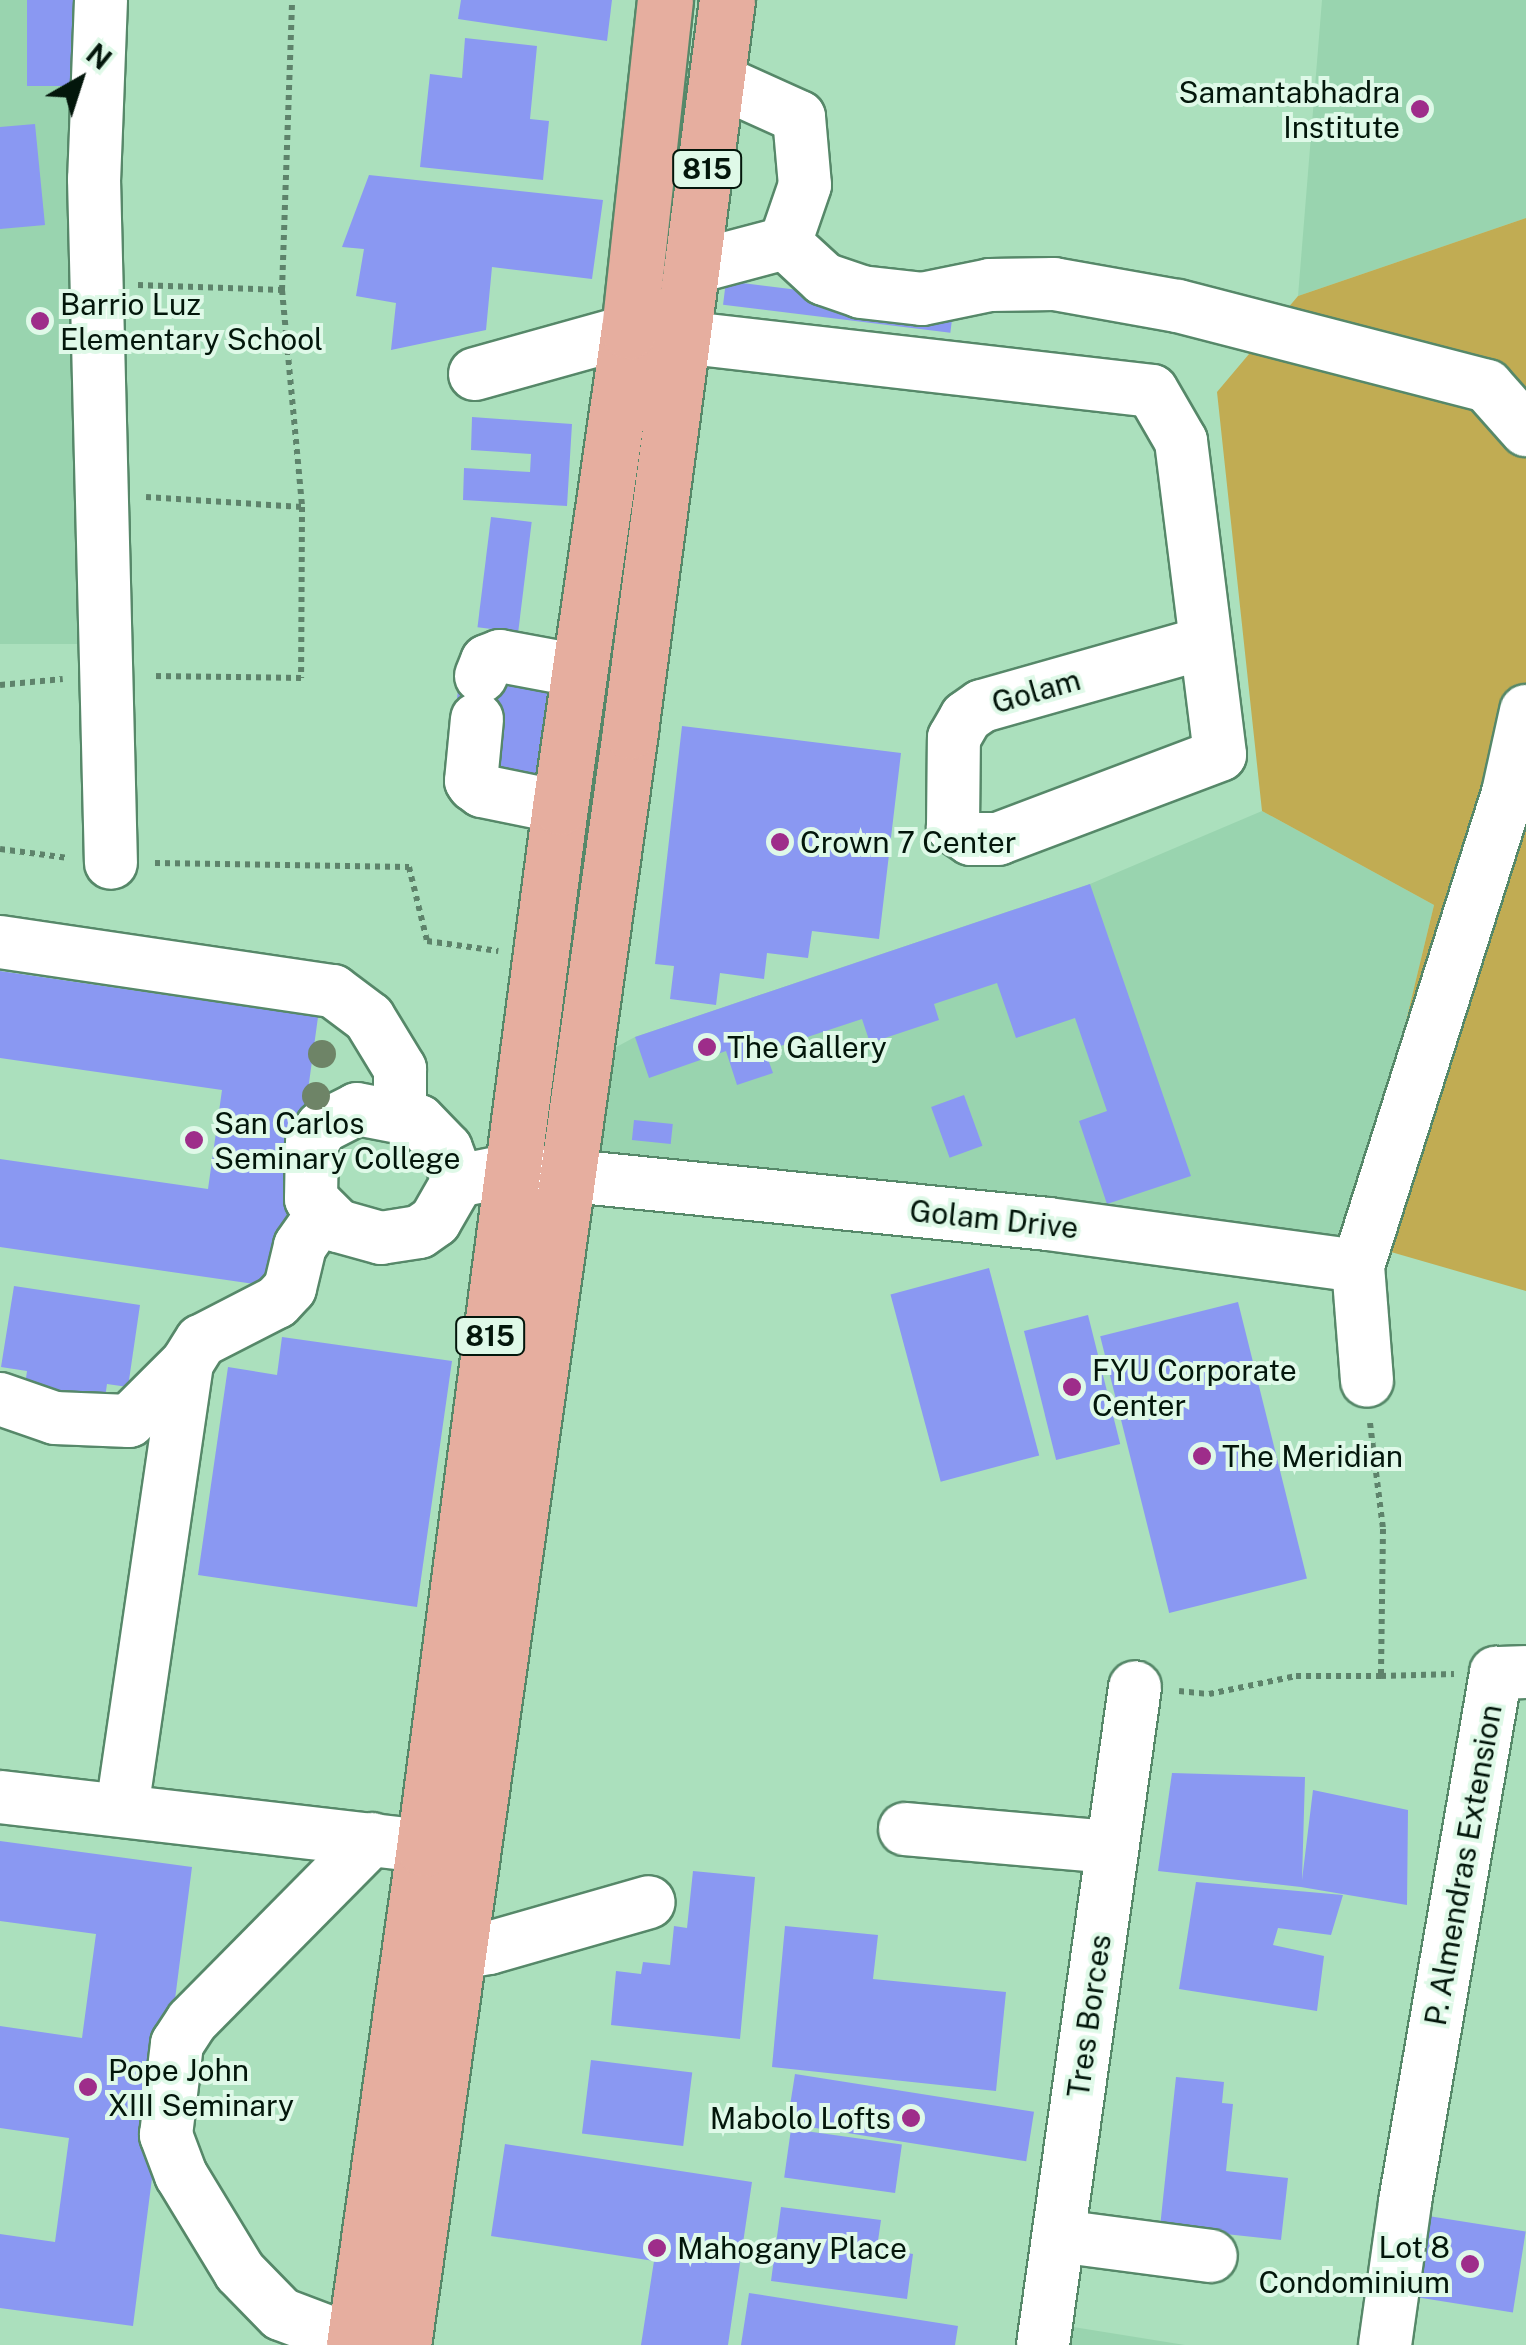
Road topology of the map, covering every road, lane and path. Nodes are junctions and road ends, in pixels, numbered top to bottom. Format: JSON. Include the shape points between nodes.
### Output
{"nodes":[{"id":1,"x":101,"y":0,"type":"edge"},
{"id":2,"x":292,"y":0,"type":"edge"},
{"id":3,"x":665,"y":0,"type":"edge"},
{"id":4,"x":726,"y":0,"type":"edge"},
{"id":5,"x":717,"y":80,"type":"junction"},
{"id":6,"x":785,"y":243,"type":"junction"},
{"id":7,"x":692,"y":268,"type":"junction"},
{"id":8,"x":97,"y":284,"type":"junction"},
{"id":9,"x":282,"y":290,"type":"junction"},
{"id":10,"x":655,"y":334,"type":"junction"},
{"id":11,"x":475,"y":374,"type":"dead end"},
{"id":12,"x":1526,"y":430,"type":"edge"},
{"id":13,"x":104,"y":495,"type":"junction"},
{"id":14,"x":302,"y":506,"type":"junction"},
{"id":15,"x":1204,"y":643,"type":"junction"},
{"id":16,"x":580,"y":671,"type":"junction"},
{"id":17,"x":106,"y":675,"type":"junction"},
{"id":18,"x":0,"y":686,"type":"edge"},
{"id":19,"x":1526,"y":711,"type":"edge"},
{"id":20,"x":560,"y":807,"type":"junction"},
{"id":21,"x":0,"y":850,"type":"edge"},
{"id":22,"x":111,"y":863,"type":"junction"},
{"id":23,"x":0,"y":942,"type":"edge"},
{"id":24,"x":542,"y":957,"type":"junction"},
{"id":25,"x":400,"y":1115,"type":"junction"},
{"id":26,"x":512,"y":1170,"type":"junction"},
{"id":27,"x":567,"y":1176,"type":"junction"},
{"id":28,"x":458,"y":1180,"type":"junction"},
{"id":29,"x":322,"y":1215,"type":"junction"},
{"id":30,"x":1358,"y":1266,"type":"junction"},
{"id":31,"x":186,"y":1363,"type":"junction"},
{"id":32,"x":1367,"y":1381,"type":"joint"},
{"id":33,"x":0,"y":1398,"type":"edge"},
{"id":34,"x":1511,"y":1672,"type":"edge"},
{"id":35,"x":1381,"y":1676,"type":"junction"},
{"id":36,"x":1135,"y":1687,"type":"joint"},
{"id":37,"x":0,"y":1797,"type":"edge"},
{"id":38,"x":122,"y":1808,"type":"junction"},
{"id":39,"x":905,"y":1829,"type":"dead end"},
{"id":40,"x":372,"y":1839,"type":"junction"},
{"id":41,"x":1111,"y":1847,"type":"junction"},
{"id":42,"x":424,"y":1848,"type":"junction"},
{"id":43,"x":649,"y":1902,"type":"dead end"},
{"id":44,"x":455,"y":1954,"type":"junction"},
{"id":45,"x":1059,"y":2236,"type":"junction"},
{"id":46,"x":1211,"y":2256,"type":"dead end"},
{"id":47,"x":371,"y":2344,"type":"edge"},
{"id":48,"x":1044,"y":2345,"type":"edge"},
{"id":49,"x":1385,"y":2345,"type":"edge"}],
"edges":[{"from":1,"to":8,"type":"street"},
{"from":2,"to":9,"type":"path"},
{"from":3,"to":10,"type":"main road","number":"815"},
{"from":4,"to":5,"type":"main road","number":"815"},
{"from":5,"to":6,"type":"street","via":[[798,116],[805,185]]},
{"from":5,"to":7,"type":"main road","number":"815"},
{"from":6,"to":7,"type":"street"},
{"from":6,"to":12,"type":"street","via":[[824,279],[861,292],[922,299],[990,284],[1054,284],[1178,306],[1488,386]]},
{"from":7,"to":10,"type":"main road","number":"815"},
{"from":8,"to":9,"type":"path"},
{"from":8,"to":13,"type":"street"},
{"from":9,"to":14,"type":"path"},
{"from":10,"to":11,"type":"street"},
{"from":10,"to":15,"type":"street","via":[[1152,390],[1181,441]]},
{"from":10,"to":16,"type":"main road","number":"815"},
{"from":10,"to":27,"type":"main road","number":"815","via":[[666,566]]},
{"from":13,"to":14,"type":"path"},
{"from":13,"to":17,"type":"street"},
{"from":14,"to":17,"type":"path","via":[[302,678]]},
{"from":15,"to":15,"type":"street","name":"Golam","via":[[1220,755],[998,839],[970,839],[953,828],[954,738],[982,706]]},
{"from":16,"to":20,"type":"main road","number":"815"},
{"from":16,"to":20,"type":"street","via":[[500,656],[487,661],[479,698],[471,781],[482,791]]},
{"from":17,"to":18,"type":"path"},
{"from":17,"to":22,"type":"street"},
{"from":19,"to":30,"type":"street","via":[[1508,793]]},
{"from":20,"to":24,"type":"main road","number":"815"},
{"from":21,"to":22,"type":"path"},
{"from":22,"to":24,"type":"path","via":[[409,867],[426,941]]},
{"from":23,"to":25,"type":"street","via":[[333,991],[368,1018],[400,1069]]},
{"from":24,"to":26,"type":"main road","number":"815"},
{"from":25,"to":28,"type":"street","via":[[434,1132]]},
{"from":25,"to":29,"type":"street","via":[[357,1110],[322,1127],[312,1143],[308,1181]]},
{"from":26,"to":27,"type":"street","name":"Golam Drive"},
{"from":26,"to":28,"type":"street","name":"Golam Drive"},
{"from":26,"to":42,"type":"main road","number":"815"},
{"from":27,"to":30,"type":"street","name":"Golam Drive","via":[[1048,1224]]},
{"from":27,"to":44,"type":"main road","number":"815"},
{"from":28,"to":29,"type":"street","via":[[435,1220],[400,1238],[338,1226]]},
{"from":29,"to":31,"type":"street","via":[[300,1246],[290,1288],[277,1302],[201,1341]]},
{"from":30,"to":32,"type":"street"},
{"from":31,"to":33,"type":"street","via":[[129,1422],[55,1418]]},
{"from":31,"to":38,"type":"street"},
{"from":32,"to":35,"type":"path","via":[[1383,1529]]},
{"from":34,"to":35,"type":"path","name":"P. Almendras Extension"},
{"from":34,"to":49,"type":"street","name":"P. Almendras Extension","via":[[1405,2202]]},
{"from":35,"to":36,"type":"path","name":"P. Almendras Extension","via":[[1296,1676],[1209,1694]]},
{"from":36,"to":41,"type":"street","name":"Tres Borces"},
{"from":37,"to":38,"type":"street"},
{"from":38,"to":40,"type":"street"},
{"from":39,"to":41,"type":"street"},
{"from":40,"to":42,"type":"street"},
{"from":40,"to":47,"type":"street","via":[[192,2021],[178,2044],[166,2135],[181,2175],[240,2272],[281,2314]]},
{"from":41,"to":45,"type":"street","name":"Tres Borces"},
{"from":42,"to":47,"type":"main road","number":"815"},
{"from":43,"to":44,"type":"street"},
{"from":44,"to":47,"type":"main road","number":"815"},
{"from":45,"to":46,"type":"street"},
{"from":45,"to":48,"type":"street","name":"Tres Borces"}]}
